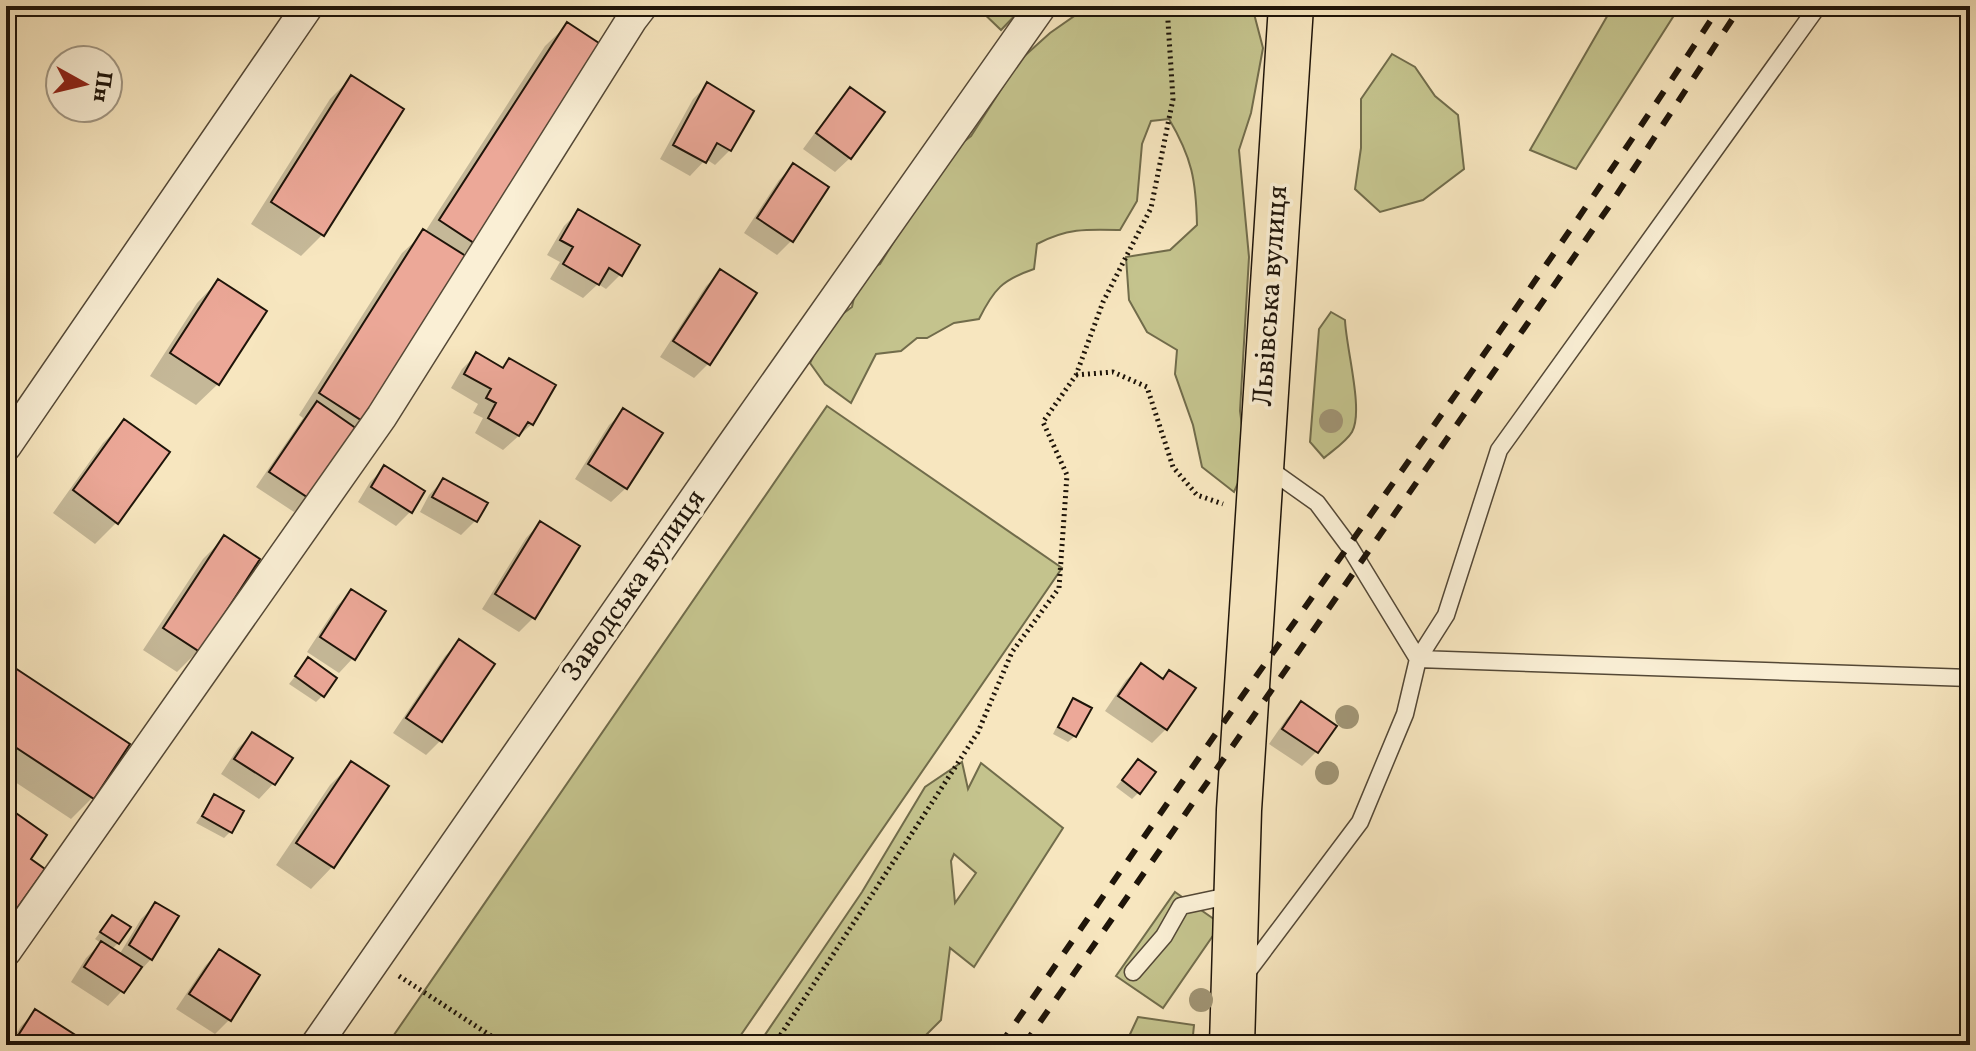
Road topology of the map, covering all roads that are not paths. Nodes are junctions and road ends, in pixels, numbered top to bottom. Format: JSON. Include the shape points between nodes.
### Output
{"nodes":[{"id":1,"x":308,"y":6,"type":"edge"},
{"id":2,"x":642,"y":6,"type":"edge"},
{"id":3,"x":1041,"y":6,"type":"edge"},
{"id":4,"x":1291,"y":6,"type":"edge"},
{"id":5,"x":1818,"y":6,"type":"edge"},
{"id":6,"x":6,"y":446,"type":"edge"},
{"id":7,"x":1260,"y":462,"type":"junction"},
{"id":8,"x":1418,"y":659,"type":"junction"},
{"id":9,"x":1970,"y":678,"type":"edge"},
{"id":10,"x":1236,"y":895,"type":"junction"},
{"id":11,"x":6,"y":951,"type":"edge"},
{"id":12,"x":1133,"y":972,"type":"dead end"},
{"id":13,"x":1235,"y":990,"type":"junction"},
{"id":14,"x":316,"y":1045,"type":"edge"},
{"id":15,"x":1232,"y":1045,"type":"edge"}],
"edges":[{"from":1,"to":6,"type":"street"},
{"from":2,"to":11,"type":"street","via":[[382,416]]},
{"from":3,"to":14,"type":"street","name":"Заводська вулиця"},
{"from":4,"to":7,"type":"highway","name":"Львівська вулиця"},
{"from":5,"to":8,"type":"lane","via":[[1499,450],[1446,615]]},
{"from":7,"to":8,"type":"lane","via":[[1317,503]]},
{"from":7,"to":10,"type":"highway","name":"Львівська вулиця"},
{"from":8,"to":9,"type":"lane"},
{"from":8,"to":13,"type":"lane","via":[[1405,714],[1360,822]]},
{"from":10,"to":12,"type":"lane","via":[[1181,906]]},
{"from":10,"to":13,"type":"highway","name":"Львівська вулиця"},
{"from":13,"to":15,"type":"highway","name":"Львівська вулиця"}]}
